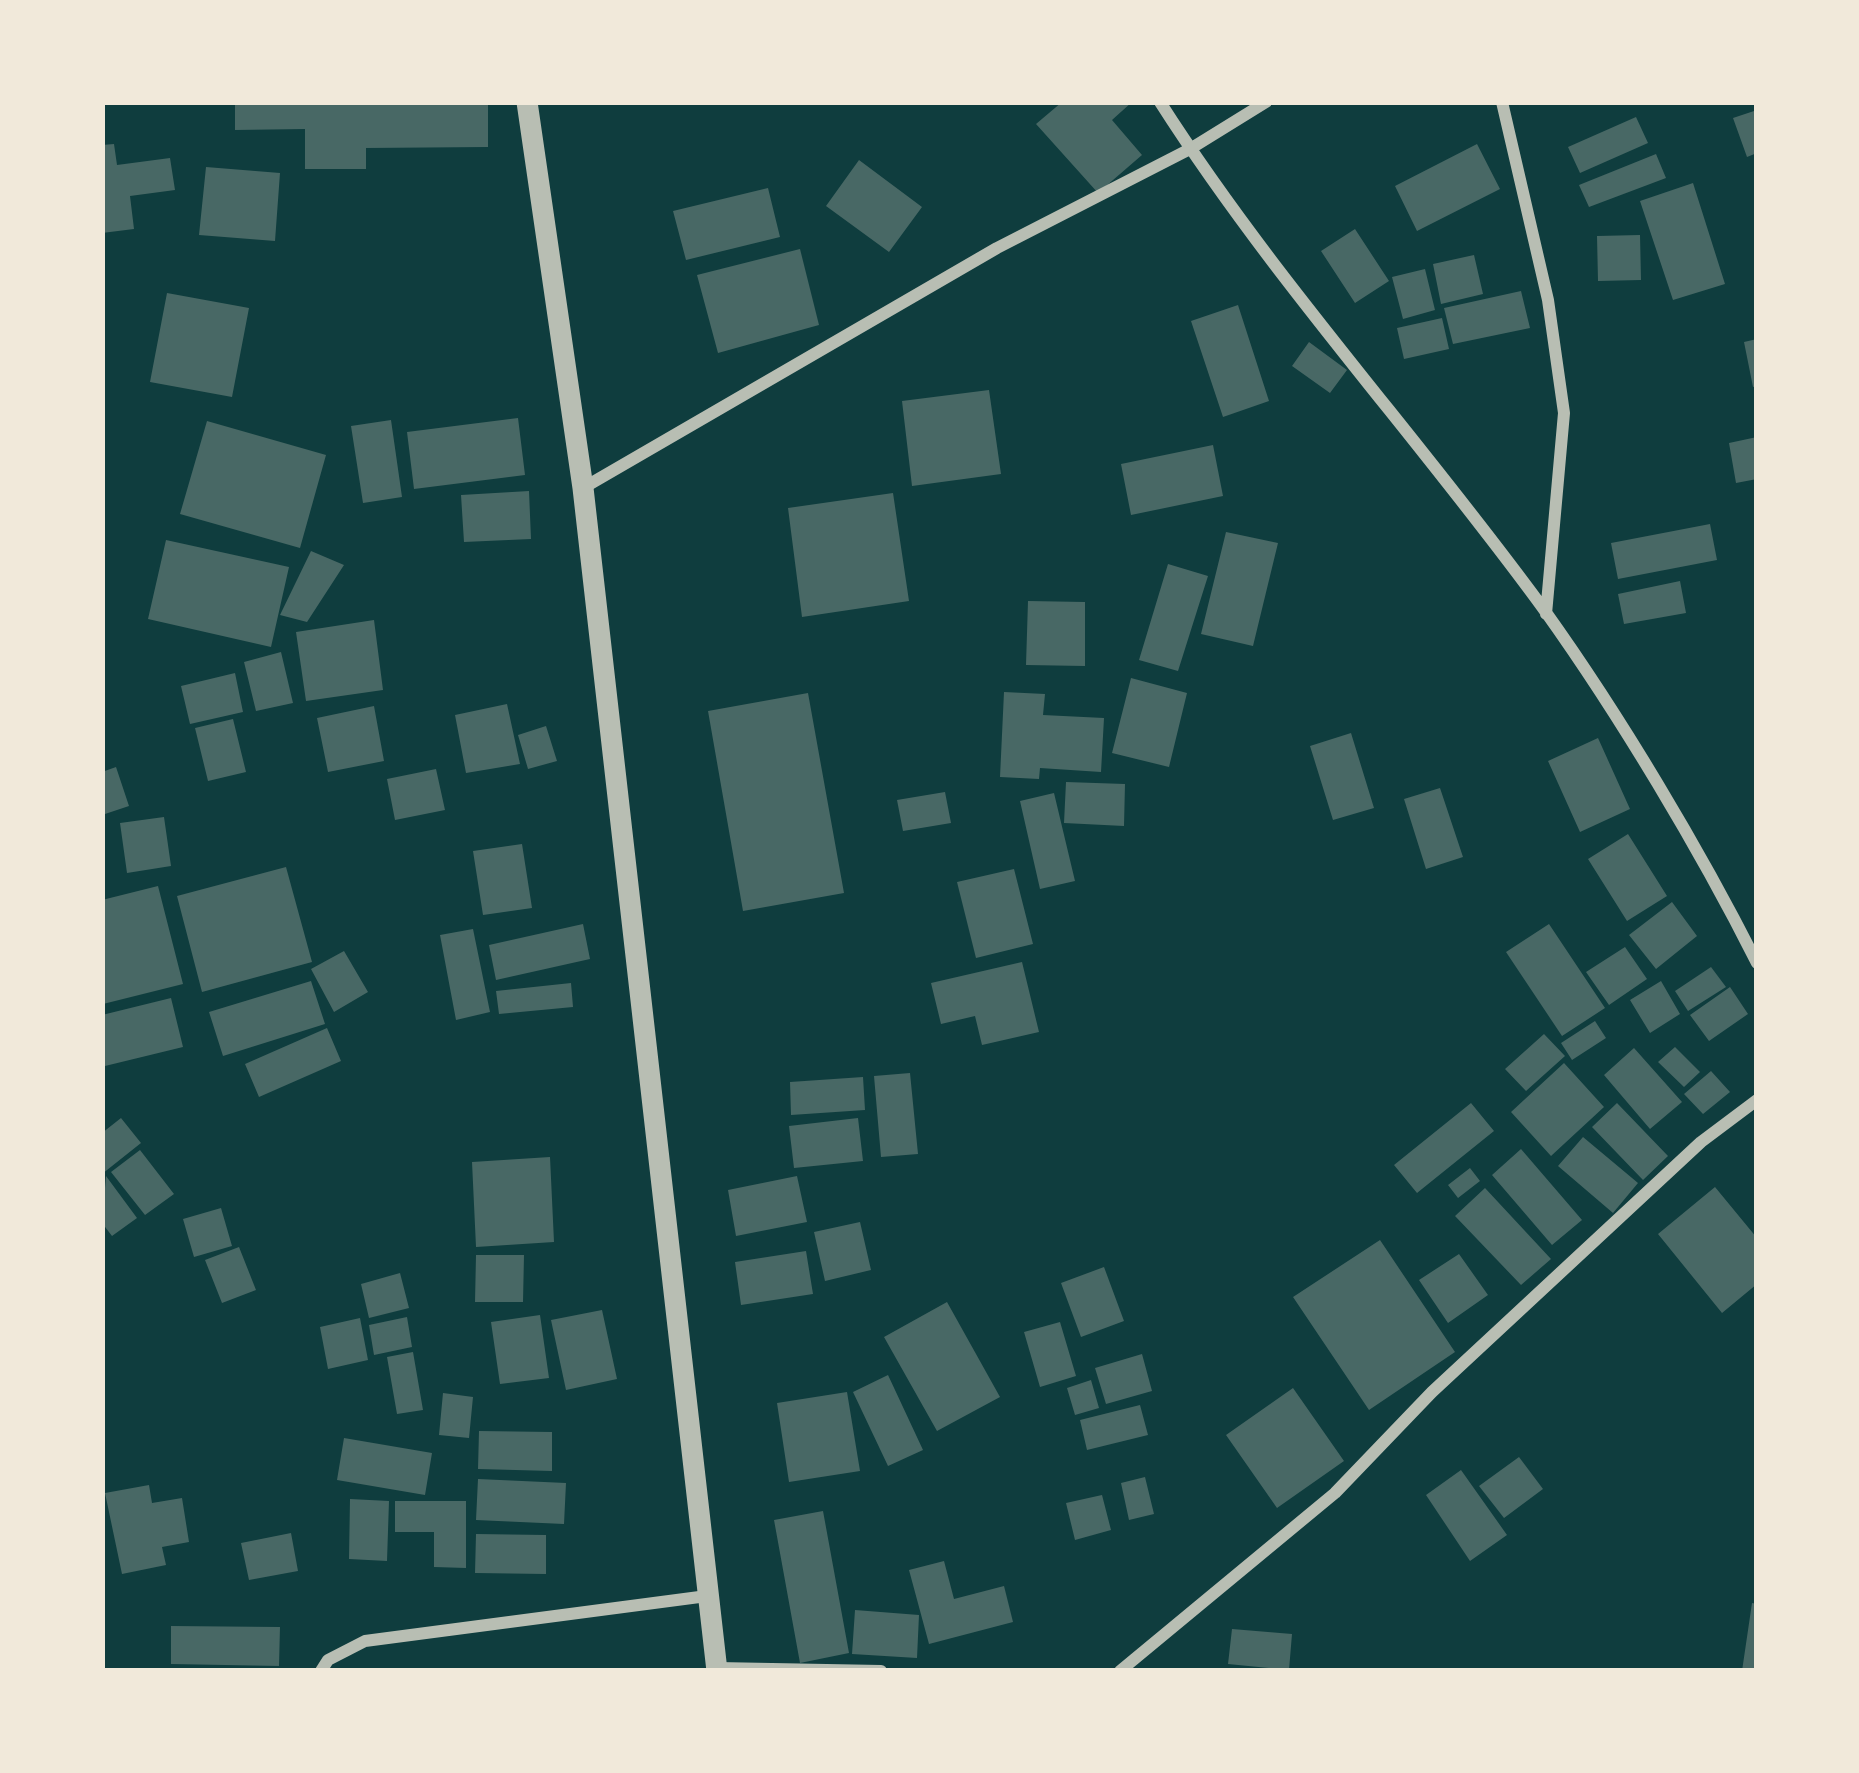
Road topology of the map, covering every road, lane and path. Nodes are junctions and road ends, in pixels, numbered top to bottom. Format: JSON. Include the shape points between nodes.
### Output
{"nodes":[{"id":1,"x":527,"y":102,"type":"edge"},
{"id":2,"x":1160,"y":102,"type":"edge"},
{"id":3,"x":1266,"y":102,"type":"edge"},
{"id":4,"x":1502,"y":102,"type":"edge"},
{"id":5,"x":1190,"y":149,"type":"junction"},
{"id":6,"x":583,"y":488,"type":"junction"},
{"id":7,"x":1546,"y":614,"type":"junction"},
{"id":8,"x":1757,"y":962,"type":"edge"},
{"id":9,"x":1757,"y":1100,"type":"edge"},
{"id":10,"x":707,"y":1596,"type":"junction"},
{"id":11,"x":717,"y":1670,"type":"edge"},
{"id":12,"x":321,"y":1671,"type":"edge"},
{"id":13,"x":881,"y":1671,"type":"edge"},
{"id":14,"x":1120,"y":1671,"type":"edge"}],
"edges":[{"from":1,"to":6,"type":"street"},
{"from":2,"to":5,"type":"street"},
{"from":3,"to":5,"type":"street"},
{"from":4,"to":7,"type":"street","via":[[1548,300],[1564,413]]},
{"from":5,"to":6,"type":"street","via":[[997,248]]},
{"from":5,"to":7,"type":"street"},
{"from":6,"to":10,"type":"street"},
{"from":7,"to":8,"type":"street"},
{"from":9,"to":14,"type":"street","via":[[1701,1142],[1335,1493]]},
{"from":10,"to":11,"type":"street"},
{"from":10,"to":12,"type":"street","via":[[365,1641]]},
{"from":11,"to":13,"type":"street"}]}
